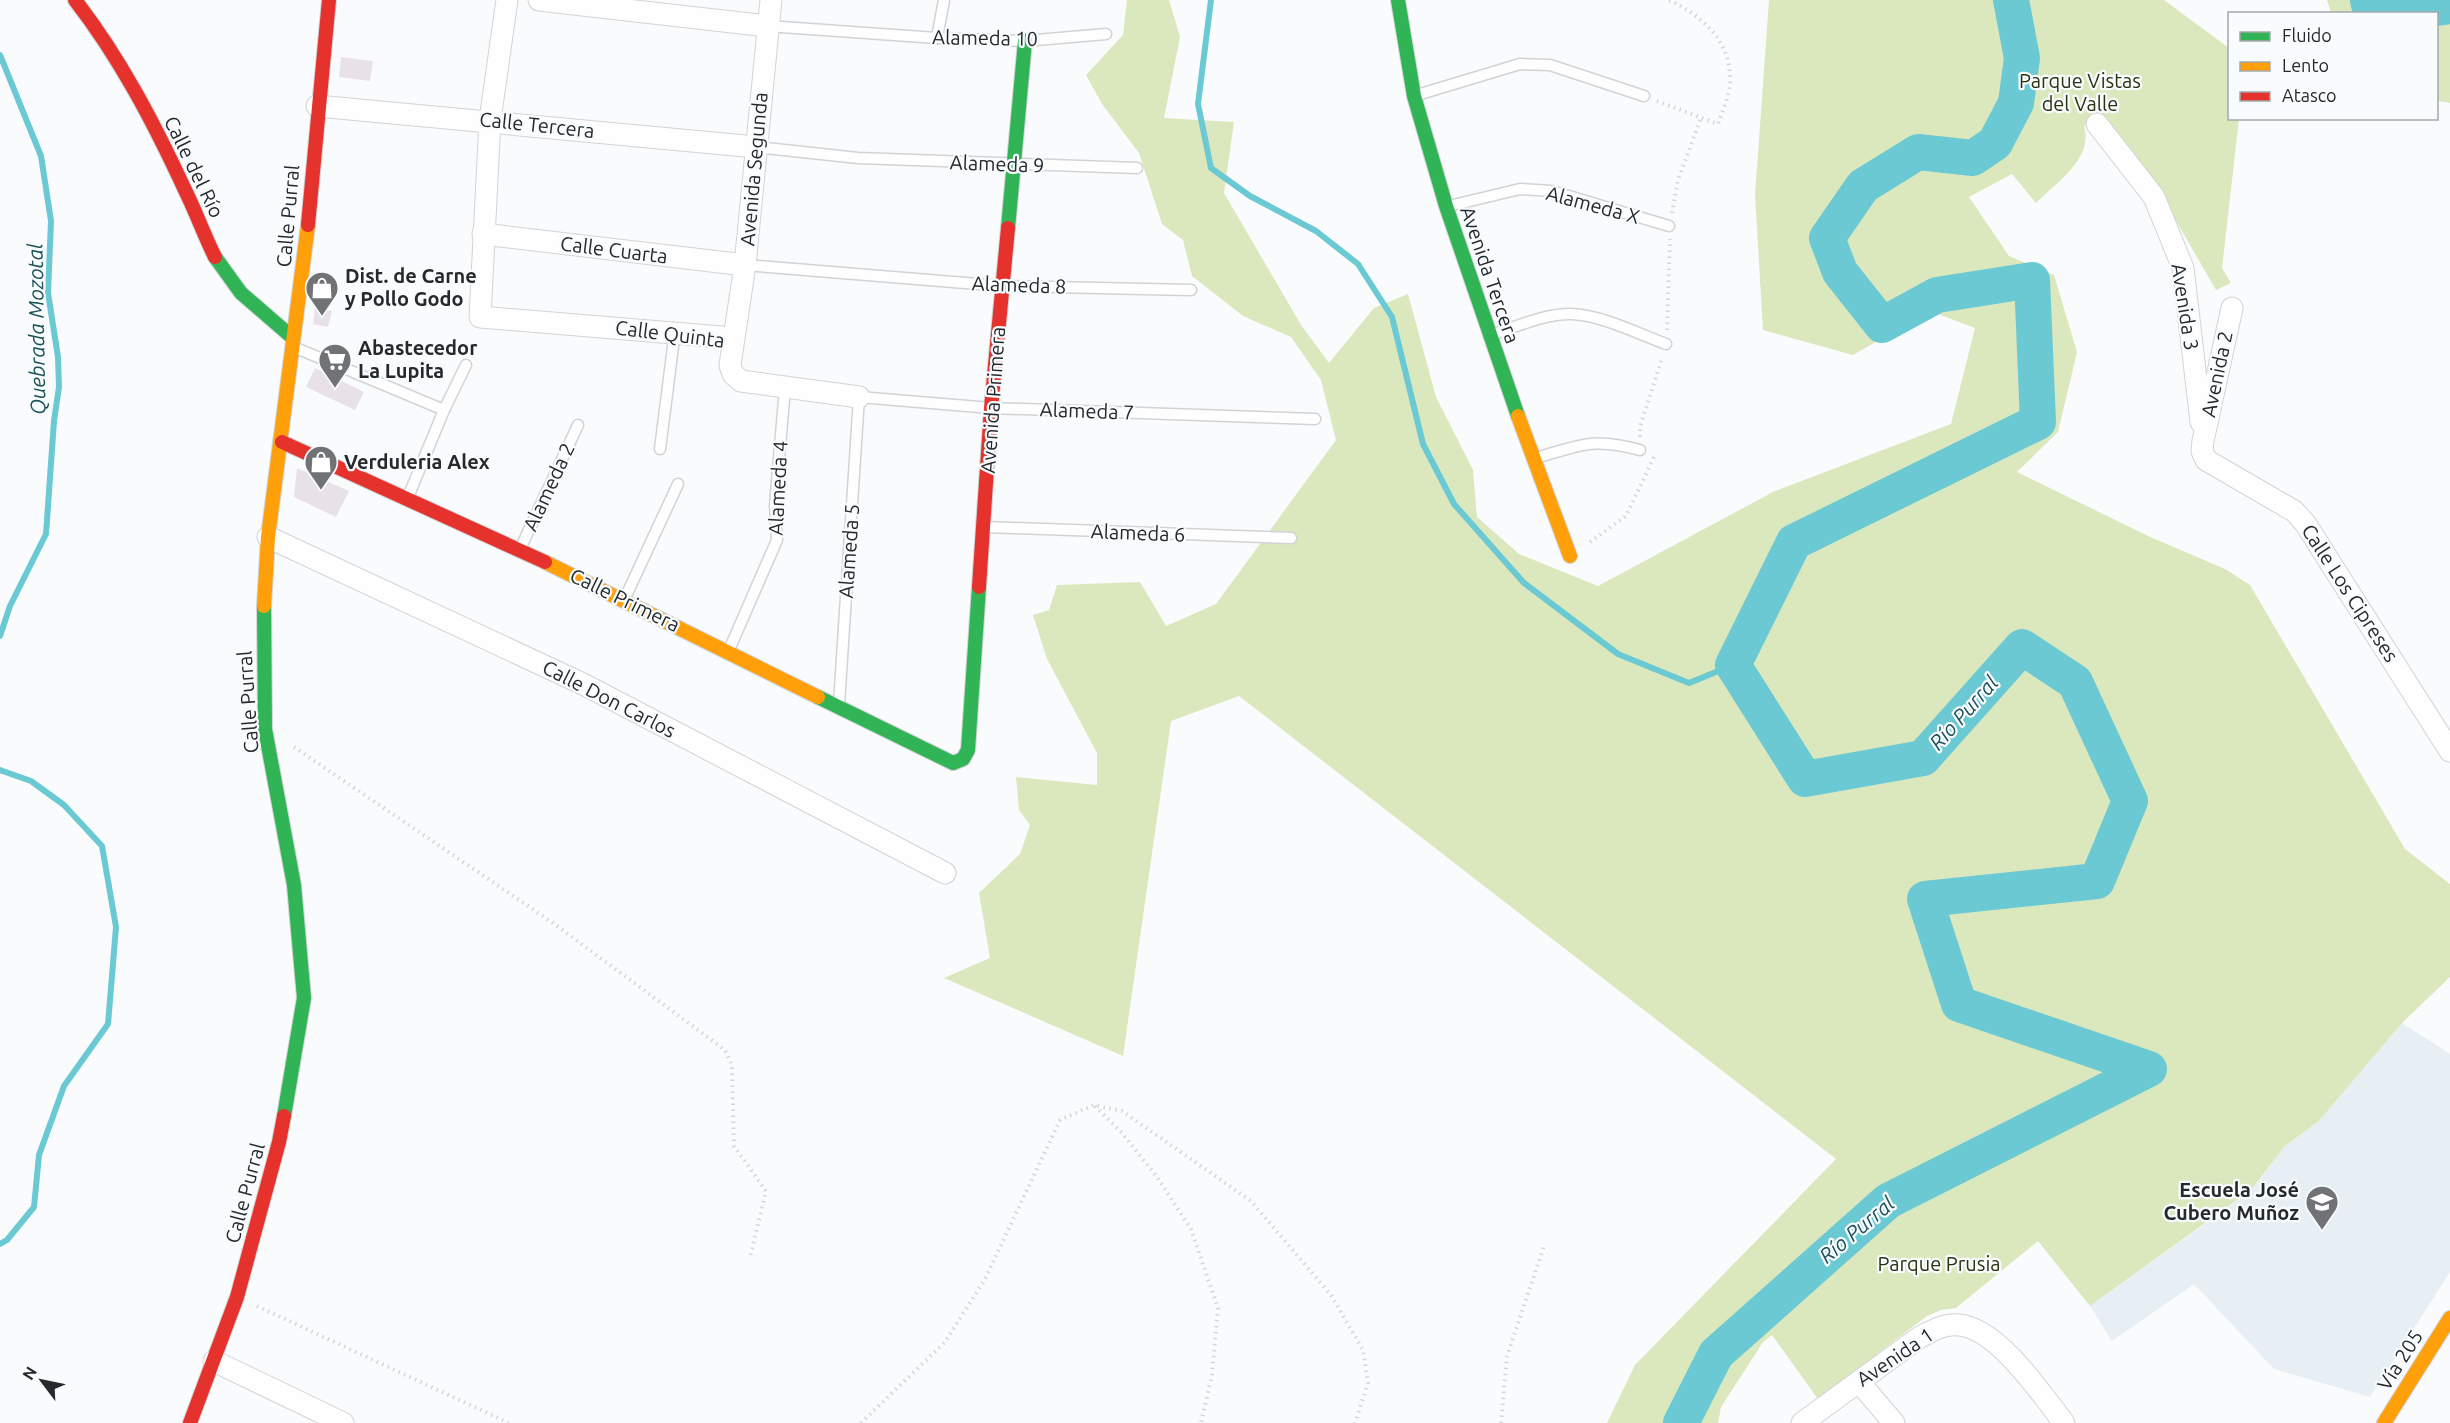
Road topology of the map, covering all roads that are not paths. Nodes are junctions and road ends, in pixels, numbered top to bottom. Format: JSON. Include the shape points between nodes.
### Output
{"nodes":[{"id":1,"x":75,"y":0,"type":"edge"},
{"id":2,"x":329,"y":0,"type":"edge"},
{"id":3,"x":507,"y":0,"type":"edge"},
{"id":4,"x":538,"y":0,"type":"edge"},
{"id":5,"x":771,"y":0,"type":"edge"},
{"id":6,"x":944,"y":0,"type":"edge"},
{"id":7,"x":1398,"y":0,"type":"edge"},
{"id":8,"x":767,"y":26,"type":"junction"},
{"id":9,"x":1106,"y":34,"type":"dead end"},
{"id":10,"x":937,"y":38,"type":"junction"},
{"id":11,"x":1025,"y":41,"type":"junction"},
{"id":12,"x":1414,"y":96,"type":"junction"},
{"id":13,"x":1644,"y":96,"type":"road end"},
{"id":14,"x":317,"y":106,"type":"junction"},
{"id":15,"x":490,"y":120,"type":"junction"},
{"id":16,"x":2097,"y":124,"type":"dead end"},
{"id":17,"x":756,"y":147,"type":"junction"},
{"id":18,"x":1012,"y":165,"type":"junction"},
{"id":19,"x":1137,"y":168,"type":"dead end"},
{"id":20,"x":1446,"y":206,"type":"junction"},
{"id":21,"x":1670,"y":226,"type":"dead end"},
{"id":22,"x":483,"y":234,"type":"junction"},
{"id":23,"x":745,"y":265,"type":"junction"},
{"id":24,"x":1002,"y":286,"type":"junction"},
{"id":25,"x":1191,"y":290,"type":"dead end"},
{"id":26,"x":2232,"y":308,"type":"dead end"},
{"id":27,"x":675,"y":331,"type":"junction"},
{"id":28,"x":1491,"y":335,"type":"junction"},
{"id":29,"x":733,"y":338,"type":"junction"},
{"id":30,"x":293,"y":342,"type":"junction"},
{"id":31,"x":1666,"y":344,"type":"dead end"},
{"id":32,"x":465,"y":365,"type":"dead end"},
{"id":33,"x":786,"y":388,"type":"junction"},
{"id":34,"x":859,"y":397,"type":"junction"},
{"id":35,"x":991,"y":408,"type":"junction"},
{"id":36,"x":444,"y":410,"type":"junction"},
{"id":37,"x":1316,"y":419,"type":"dead end"},
{"id":38,"x":578,"y":425,"type":"dead end"},
{"id":39,"x":2203,"y":441,"type":"junction"},
{"id":40,"x":282,"y":442,"type":"junction"},
{"id":41,"x":660,"y":449,"type":"dead end"},
{"id":42,"x":1640,"y":450,"type":"dead end"},
{"id":43,"x":1533,"y":459,"type":"junction"},
{"id":44,"x":678,"y":484,"type":"dead end"},
{"id":45,"x":407,"y":500,"type":"junction"},
{"id":46,"x":985,"y":527,"type":"junction"},
{"id":47,"x":268,"y":537,"type":"junction"},
{"id":48,"x":1291,"y":538,"type":"dead end"},
{"id":49,"x":520,"y":550,"type":"junction"},
{"id":50,"x":1570,"y":556,"type":"dead end"},
{"id":51,"x":624,"y":599,"type":"junction"},
{"id":52,"x":729,"y":650,"type":"junction"},
{"id":53,"x":838,"y":706,"type":"junction"},
{"id":54,"x":2450,"y":751,"type":"edge"},
{"id":55,"x":963,"y":759,"type":"joint"},
{"id":56,"x":945,"y":873,"type":"dead end"},
{"id":57,"x":2450,"y":1318,"type":"edge"},
{"id":58,"x":214,"y":1360,"type":"junction"},
{"id":59,"x":1859,"y":1382,"type":"junction"},
{"id":60,"x":190,"y":1423,"type":"edge"},
{"id":61,"x":343,"y":1423,"type":"edge"},
{"id":62,"x":1802,"y":1423,"type":"edge"},
{"id":63,"x":1894,"y":1423,"type":"edge"},
{"id":64,"x":2064,"y":1423,"type":"edge"},
{"id":65,"x":2384,"y":1423,"type":"edge"}],
"edges":[{"from":1,"to":30,"type":"street","name":"Calle del Río","via":[[117,58],[187,193],[217,261],[246,297]]},
{"from":2,"to":14,"type":"street","name":"Calle Purral"},
{"from":3,"to":15,"type":"street"},
{"from":4,"to":8,"type":"street"},
{"from":5,"to":8,"type":"street","name":"Avenida Segunda"},
{"from":6,"to":10,"type":"lane"},
{"from":7,"to":12,"type":"street","name":"Avenida Tercera"},
{"from":8,"to":10,"type":"lane","name":"Alameda 10"},
{"from":8,"to":17,"type":"street","name":"Avenida Segunda"},
{"from":9,"to":11,"type":"lane","name":"Alameda 10"},
{"from":10,"to":11,"type":"lane","name":"Alameda 10"},
{"from":11,"to":18,"type":"street","name":"Avenida Primera"},
{"from":12,"to":13,"type":"lane","via":[[1520,64],[1550,65]]},
{"from":12,"to":20,"type":"street","name":"Avenida Tercera"},
{"from":14,"to":15,"type":"street","name":"Calle Tercera"},
{"from":14,"to":30,"type":"street","name":"Calle Purral"},
{"from":15,"to":17,"type":"street","name":"Calle Tercera"},
{"from":15,"to":22,"type":"street"},
{"from":16,"to":39,"type":"street","name":"Avenida 3","via":[[2154,197],[2183,268]]},
{"from":17,"to":18,"type":"lane","name":"Alameda 9","via":[[858,158]]},
{"from":17,"to":23,"type":"street","name":"Avenida Segunda"},
{"from":18,"to":19,"type":"lane","name":"Alameda 9"},
{"from":18,"to":24,"type":"street","name":"Avenida Primera"},
{"from":20,"to":21,"type":"lane","name":"Alameda X","via":[[1520,189],[1552,190]]},
{"from":20,"to":28,"type":"street","name":"Avenida Tercera"},
{"from":22,"to":23,"type":"street","name":"Calle Cuarta"},
{"from":22,"to":27,"type":"street","name":"Calle Quinta","via":[[480,317]]},
{"from":23,"to":24,"type":"lane","name":"Alameda 8"},
{"from":23,"to":29,"type":"street","name":"Avenida Segunda"},
{"from":24,"to":25,"type":"lane","name":"Alameda 8"},
{"from":24,"to":35,"type":"street","name":"Avenida Primera"},
{"from":26,"to":39,"type":"street","name":"Avenida 2"},
{"from":27,"to":29,"type":"street","name":"Calle Quinta"},
{"from":27,"to":41,"type":"lane"},
{"from":28,"to":31,"type":"lane","via":[[1572,314]]},
{"from":28,"to":43,"type":"street","name":"Avenida Tercera"},
{"from":29,"to":33,"type":"street","name":"Calle Quinta","via":[[733,374],[741,381]]},
{"from":30,"to":36,"type":"lane"},
{"from":30,"to":40,"type":"street","name":"Calle Purral"},
{"from":32,"to":36,"type":"lane"},
{"from":33,"to":34,"type":"street","name":"Calle Quinta"},
{"from":33,"to":52,"type":"lane","name":"Alameda 4","via":[[775,505],[777,540]]},
{"from":34,"to":35,"type":"lane","name":"Alameda 7"},
{"from":34,"to":53,"type":"lane","name":"Alameda 5"},
{"from":35,"to":37,"type":"lane","name":"Alameda 7"},
{"from":35,"to":46,"type":"street","name":"Avenida Primera"},
{"from":36,"to":45,"type":"lane"},
{"from":38,"to":49,"type":"lane","name":"Alameda 2"},
{"from":39,"to":54,"type":"street","name":"Calle Los Cipreses","via":[[2205,460],[2294,511],[2305,523]]},
{"from":40,"to":45,"type":"street","name":"Calle Primera"},
{"from":40,"to":47,"type":"street","name":"Calle Purral"},
{"from":42,"to":43,"type":"lane","via":[[1612,442],[1586,443]]},
{"from":43,"to":50,"type":"street","name":"Avenida Tercera"},
{"from":44,"to":51,"type":"lane"},
{"from":45,"to":49,"type":"street","name":"Calle Primera"},
{"from":46,"to":48,"type":"lane","name":"Alameda 6"},
{"from":46,"to":55,"type":"street","name":"Avenida Primera","via":[[968,750]]},
{"from":47,"to":56,"type":"street","name":"Calle Don Carlos","via":[[583,684]]},
{"from":47,"to":58,"type":"street","name":"Calle Purral","via":[[263,626],[265,729],[294,885],[304,998],[279,1142],[237,1297]]},
{"from":49,"to":51,"type":"street","name":"Calle Primera"},
{"from":51,"to":52,"type":"street","name":"Calle Primera"},
{"from":52,"to":53,"type":"street","name":"Calle Primera"},
{"from":53,"to":55,"type":"street","name":"Calle Primera","via":[[953,763]]},
{"from":57,"to":65,"type":"street","name":"Vía 205"},
{"from":58,"to":60,"type":"street","name":"Calle Purral"},
{"from":58,"to":61,"type":"street"},
{"from":59,"to":62,"type":"street","name":"Avenida 1"},
{"from":59,"to":63,"type":"street"},
{"from":59,"to":64,"type":"street","name":"Avenida 1","via":[[1940,1327],[1973,1327],[1996,1341]]}]}
